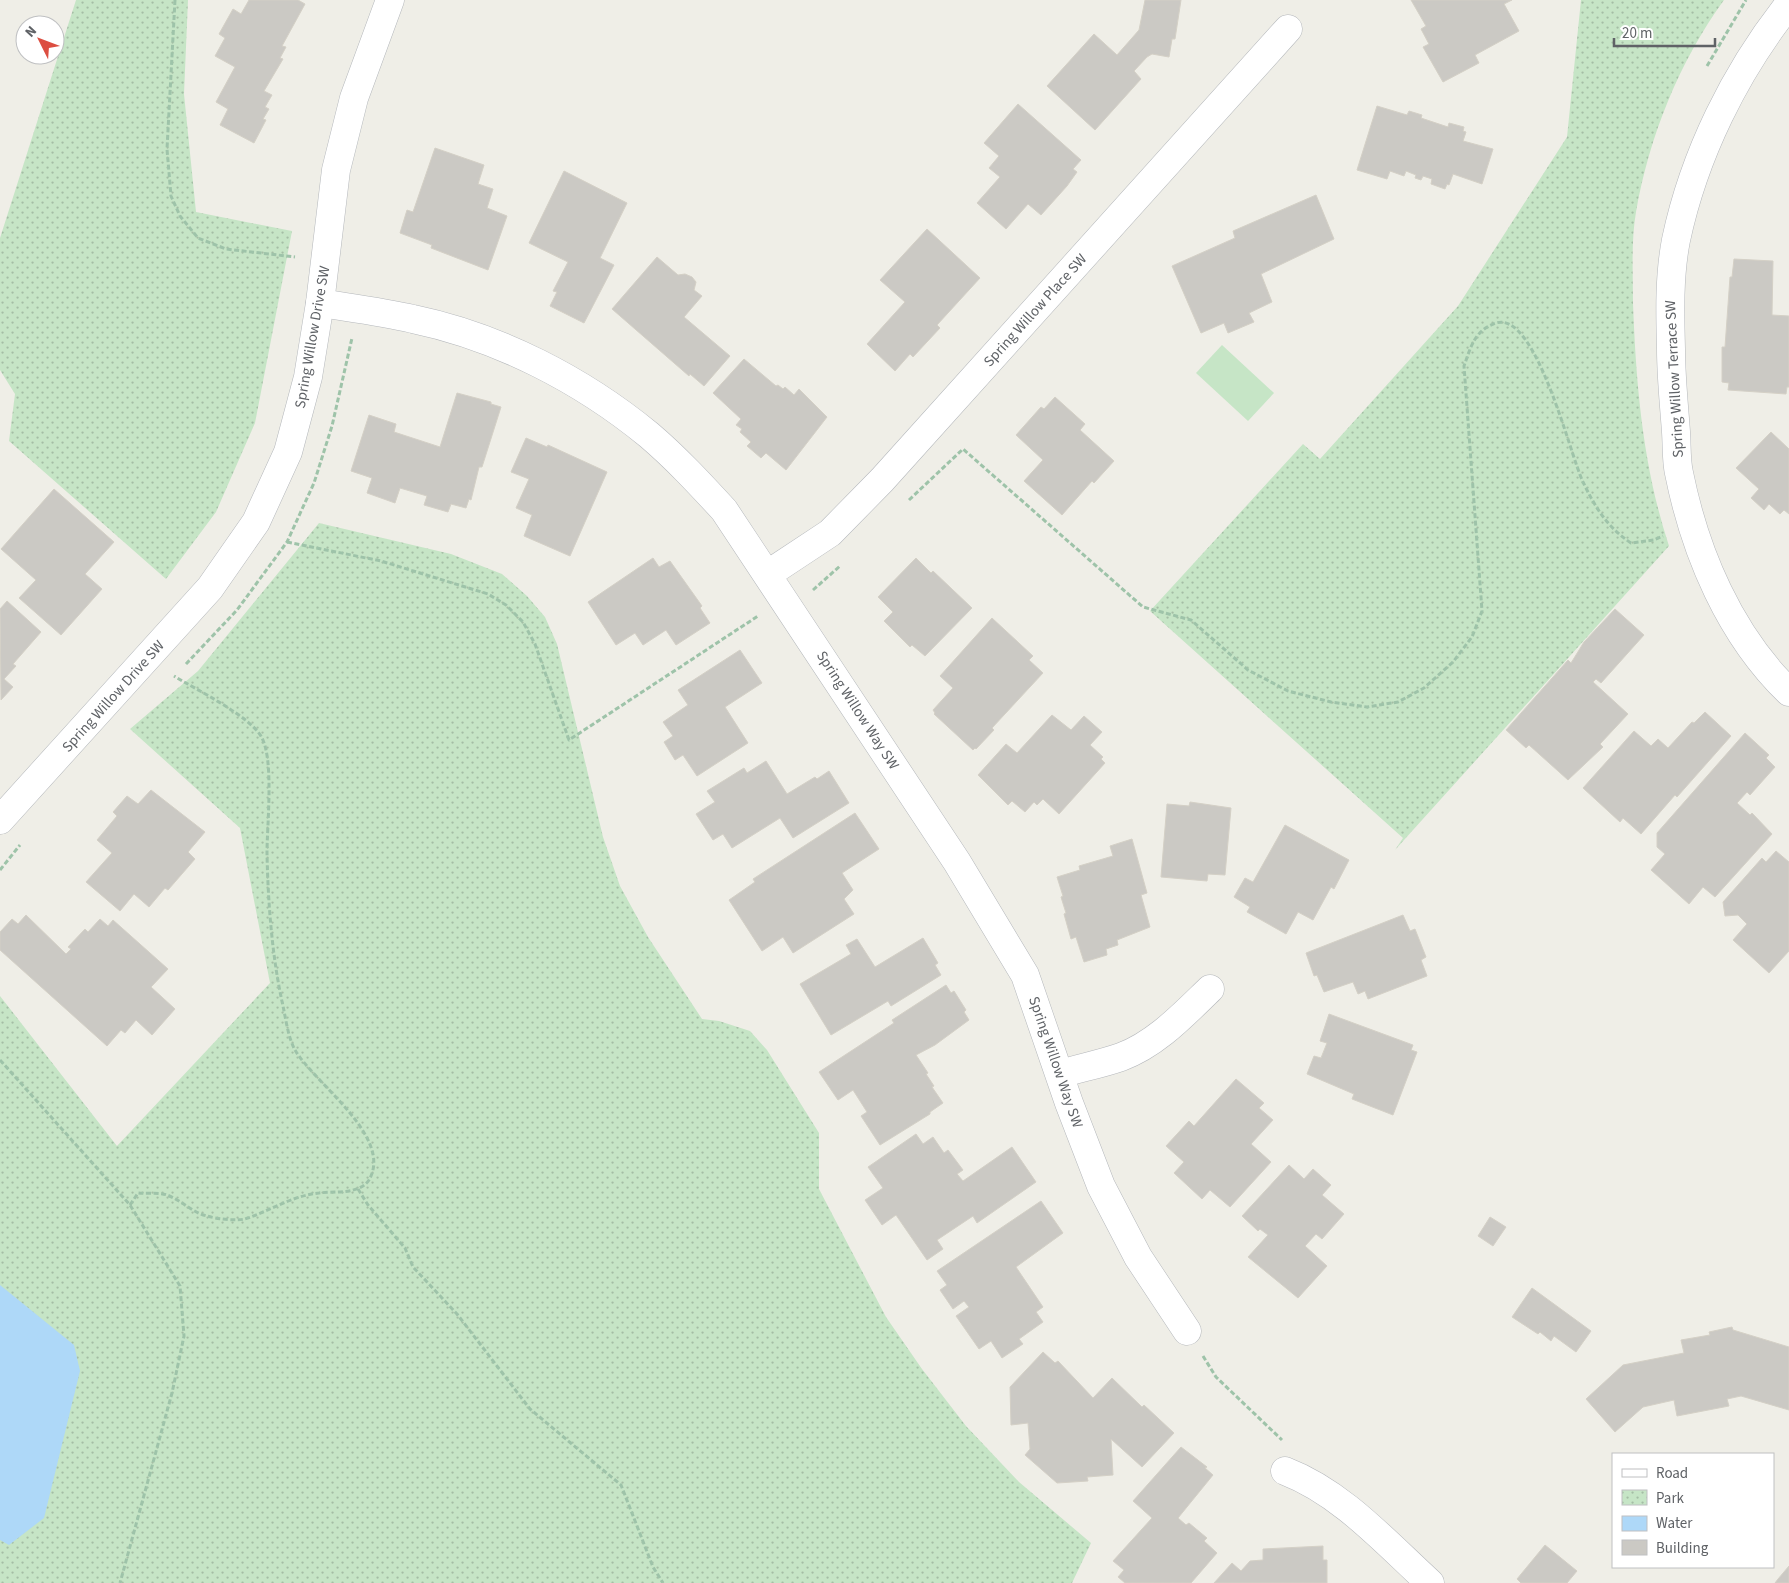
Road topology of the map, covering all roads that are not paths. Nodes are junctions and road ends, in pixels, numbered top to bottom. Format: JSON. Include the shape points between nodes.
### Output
{"nodes":[{"id":1,"x":390,"y":0,"type":"edge"},
{"id":2,"x":1789,"y":4,"type":"edge"},
{"id":3,"x":1288,"y":29,"type":"dead end"},
{"id":4,"x":320,"y":303,"type":"junction"},
{"id":5,"x":768,"y":574,"type":"junction"},
{"id":6,"x":1789,"y":692,"type":"edge"},
{"id":7,"x":0,"y":820,"type":"edge"},
{"id":8,"x":1210,"y":989,"type":"dead end"},
{"id":9,"x":1060,"y":1074,"type":"junction"},
{"id":10,"x":1187,"y":1331,"type":"road end"},
{"id":11,"x":1285,"y":1470,"type":"dead end"},
{"id":12,"x":1430,"y":1583,"type":"edge"}],
"edges":[{"from":1,"to":4,"type":"street","name":"Spring Willow Drive SW","via":[[354,98],[336,170]]},
{"from":2,"to":6,"type":"street","name":"Spring Willow Terrace SW","via":[[1767,32],[1710,131],[1685,203],[1670,290],[1671,368],[1679,472],[1696,540],[1715,586],[1738,626],[1768,672]]},
{"from":3,"to":5,"type":"street","name":"Spring Willow Place SW","via":[[875,486],[830,533]]},
{"from":4,"to":5,"type":"street","name":"Spring Willow Way SW","via":[[414,319],[489,342],[542,365],[613,407],[689,473],[724,510]]},
{"from":4,"to":7,"type":"street","name":"Spring Willow Drive SW","via":[[308,377],[288,452],[256,522],[210,588]]},
{"from":5,"to":9,"type":"street","name":"Spring Willow Way SW","via":[[995,922],[1026,975]]},
{"from":8,"to":9,"type":"street","via":[[1146,1045],[1120,1057]]},
{"from":9,"to":10,"type":"street","name":"Spring Willow Way SW","via":[[1111,1206],[1138,1257]]},
{"from":11,"to":12,"type":"street","via":[[1309,1480],[1338,1500]]}]}
